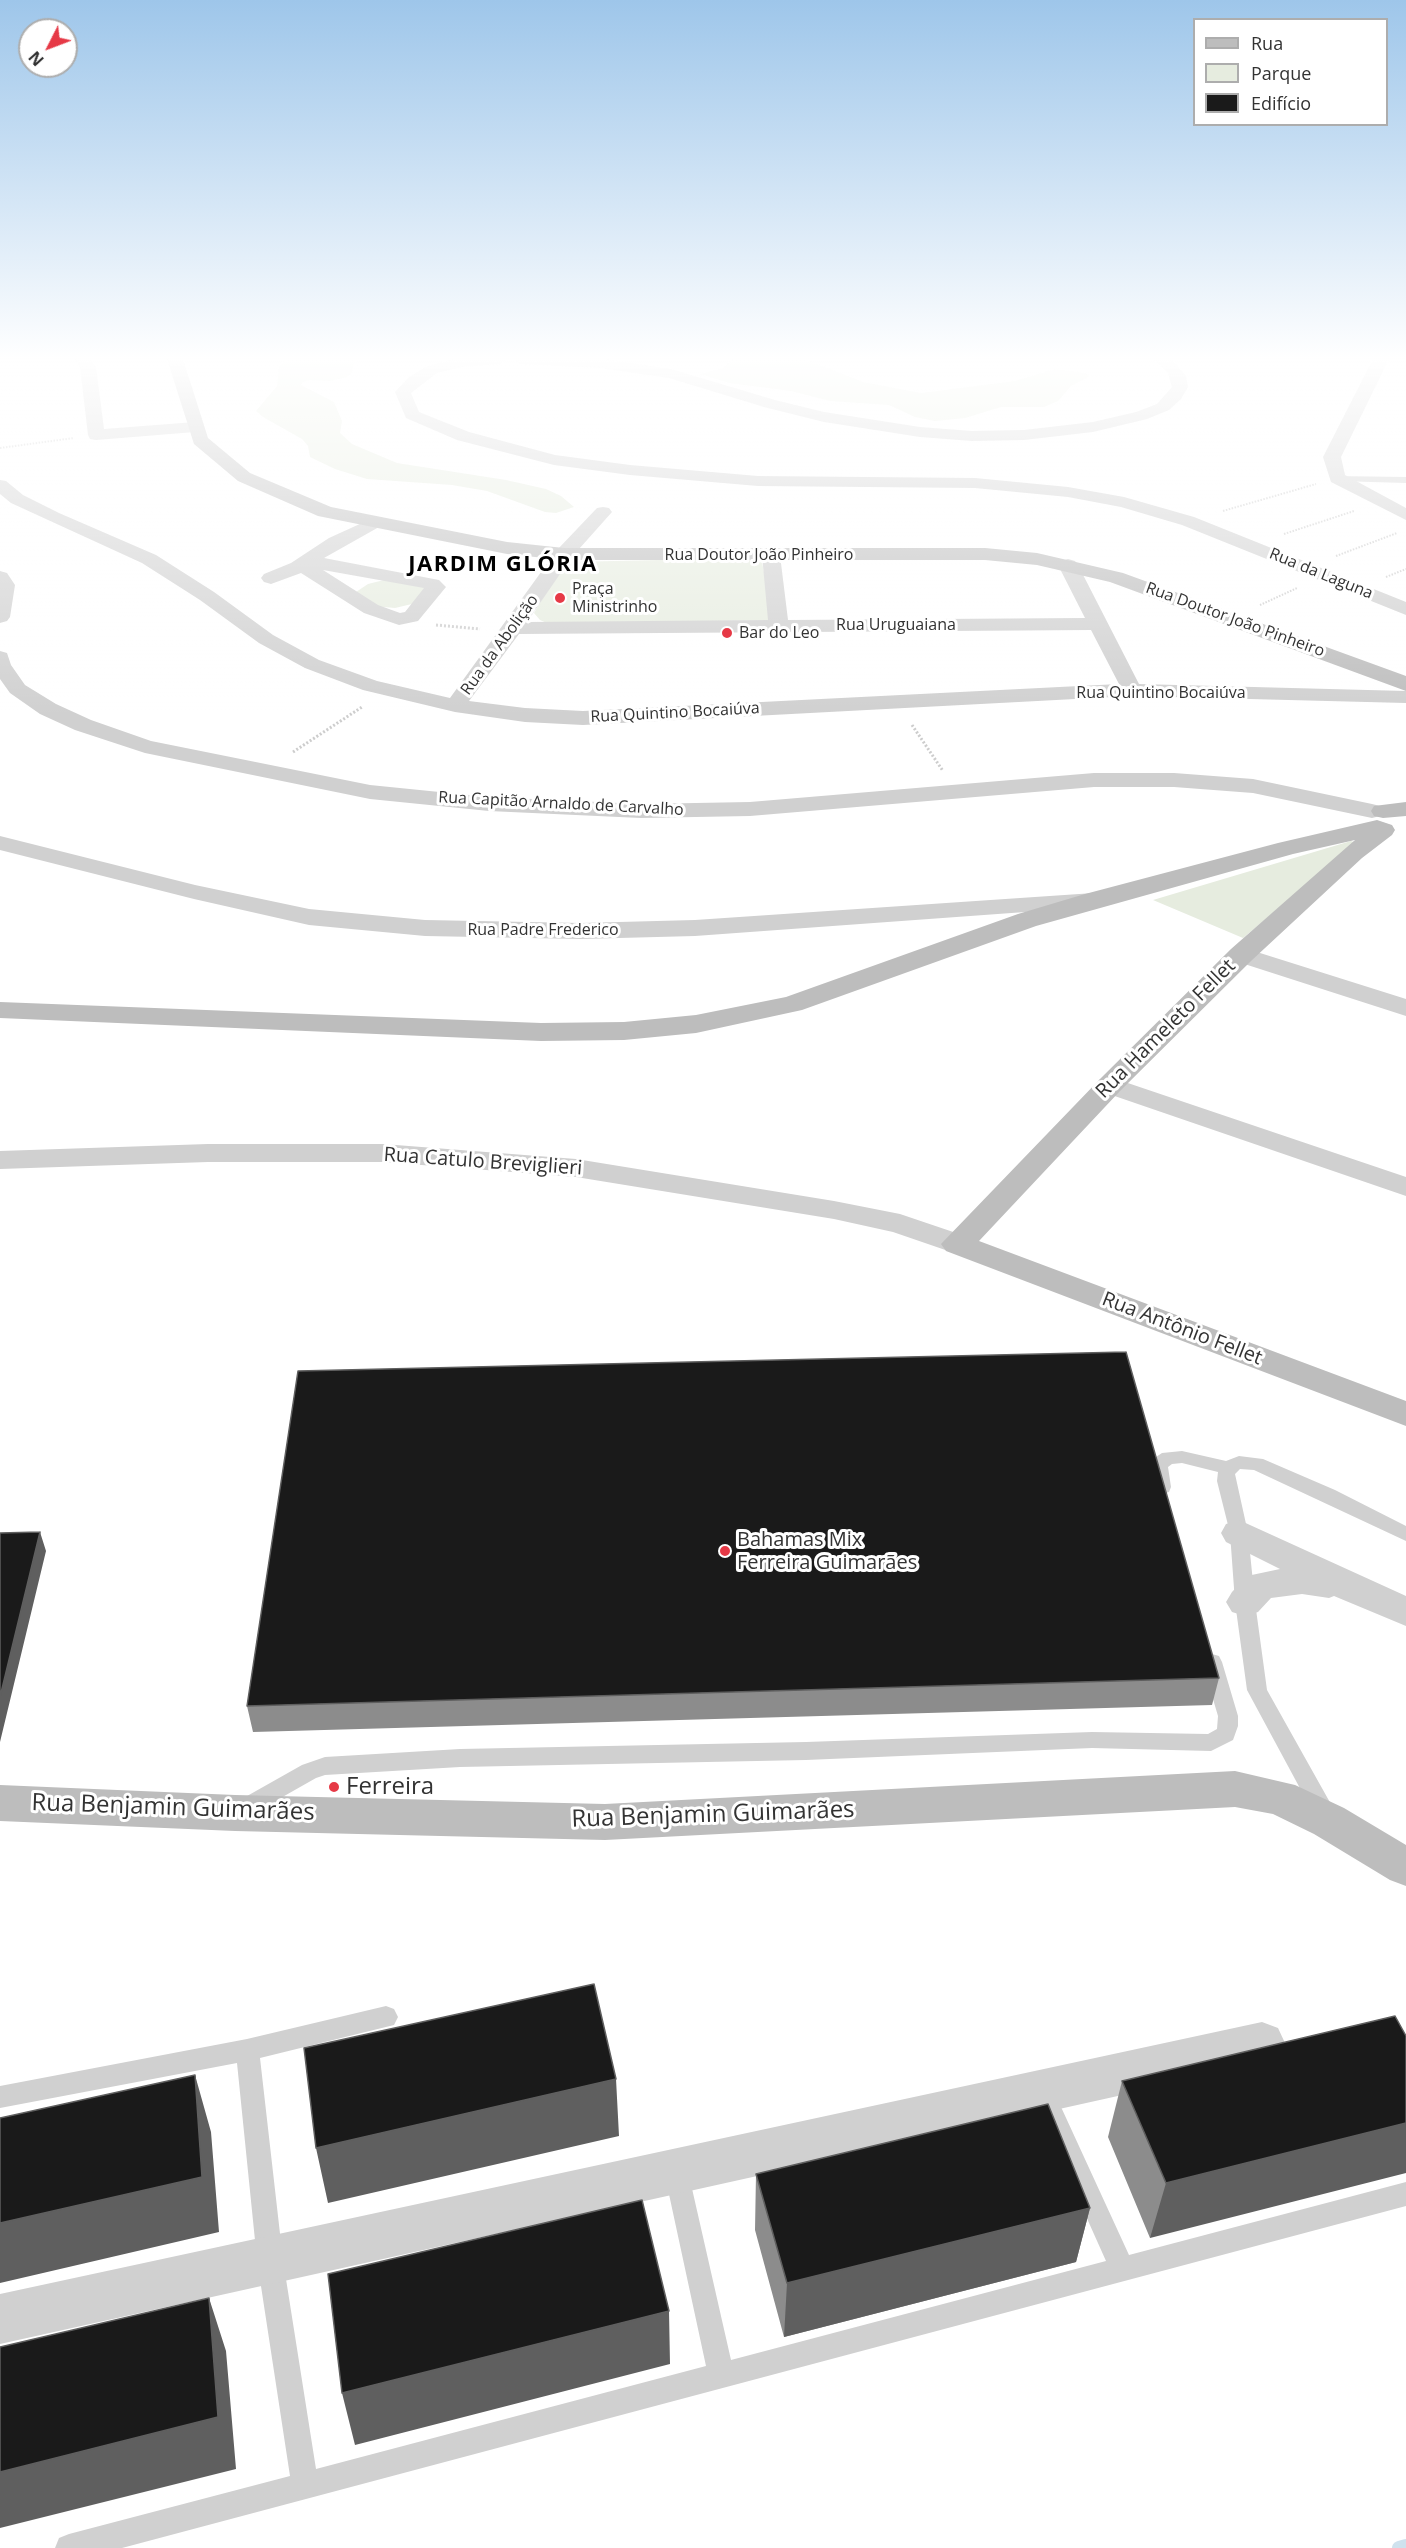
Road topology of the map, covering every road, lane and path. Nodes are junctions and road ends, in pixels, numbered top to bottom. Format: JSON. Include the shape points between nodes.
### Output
{"nodes":[{"id":1,"x":246,"y":478,"type":"edge"},
{"id":2,"x":722,"y":478,"type":"edge"},
{"id":3,"x":1337,"y":478,"type":"junction"},
{"id":4,"x":1404,"y":479,"type":"edge"},
{"id":5,"x":0,"y":485,"type":"edge"},
{"id":6,"x":1380,"y":502,"type":"junction"},
{"id":7,"x":603,"y":512,"type":"dead end"},
{"id":8,"x":1406,"y":515,"type":"edge"},
{"id":9,"x":1188,"y":521,"type":"junction"},
{"id":10,"x":373,"y":523,"type":"junction"},
{"id":11,"x":1406,"y":530,"type":"edge"},
{"id":12,"x":1250,"y":545,"type":"junction"},
{"id":13,"x":564,"y":554,"type":"junction"},
{"id":14,"x":771,"y":555,"type":"junction"},
{"id":15,"x":306,"y":561,"type":"junction"},
{"id":16,"x":1068,"y":565,"type":"junction"},
{"id":17,"x":1305,"y":567,"type":"junction"},
{"id":18,"x":0,"y":577,"type":"edge"},
{"id":19,"x":272,"y":578,"type":"dead end"},
{"id":20,"x":396,"y":578,"type":"junction"},
{"id":21,"x":1297,"y":588,"type":"dead end"},
{"id":22,"x":353,"y":598,"type":"junction"},
{"id":23,"x":1406,"y":609,"type":"edge"},
{"id":24,"x":0,"y":617,"type":"edge"},
{"id":25,"x":400,"y":618,"type":"junction"},
{"id":26,"x":1233,"y":619,"type":"junction"},
{"id":27,"x":1099,"y":624,"type":"junction"},
{"id":28,"x":779,"y":626,"type":"junction"},
{"id":29,"x":512,"y":630,"type":"junction"},
{"id":30,"x":0,"y":657,"type":"edge"},
{"id":31,"x":1406,"y":684,"type":"edge"},
{"id":32,"x":387,"y":690,"type":"junction"},
{"id":33,"x":1132,"y":690,"type":"junction"},
{"id":34,"x":1406,"y":697,"type":"edge"},
{"id":35,"x":897,"y":702,"type":"junction"},
{"id":36,"x":455,"y":706,"type":"junction"},
{"id":37,"x":262,"y":772,"type":"junction"},
{"id":38,"x":958,"y":792,"type":"junction"},
{"id":39,"x":1389,"y":820,"type":"edge"},
{"id":40,"x":0,"y":843,"type":"edge"},
{"id":41,"x":26,"y":850,"type":"junction"},
{"id":42,"x":0,"y":851,"type":"edge"},
{"id":43,"x":1094,"y":900,"type":"junction"},
{"id":44,"x":1241,"y":955,"type":"junction"},
{"id":45,"x":1406,"y":1008,"type":"edge"},
{"id":46,"x":0,"y":1010,"type":"edge"},
{"id":47,"x":1110,"y":1085,"type":"junction"},
{"id":48,"x":0,"y":1160,"type":"edge"},
{"id":49,"x":1406,"y":1187,"type":"edge"},
{"id":50,"x":957,"y":1244,"type":"junction"},
{"id":51,"x":1406,"y":1414,"type":"edge"},
{"id":52,"x":1229,"y":1468,"type":"junction"},
{"id":53,"x":1166,"y":1501,"type":"edge"},
{"id":54,"x":1239,"y":1533,"type":"junction"},
{"id":55,"x":1406,"y":1534,"type":"edge"},
{"id":56,"x":1350,"y":1588,"type":"junction"},
{"id":57,"x":1245,"y":1602,"type":"junction"},
{"id":58,"x":1406,"y":1612,"type":"edge"},
{"id":59,"x":1208,"y":1648,"type":"edge"},
{"id":60,"x":0,"y":1803,"type":"edge"},
{"id":61,"x":236,"y":1813,"type":"junction"},
{"id":62,"x":1329,"y":1821,"type":"junction"},
{"id":63,"x":1406,"y":1868,"type":"edge"},
{"id":64,"x":386,"y":2017,"type":"dead end"},
{"id":65,"x":1262,"y":2043,"type":"dead end"},
{"id":66,"x":247,"y":2050,"type":"junction"},
{"id":67,"x":1042,"y":2091,"type":"junction"},
{"id":68,"x":0,"y":2097,"type":"edge"},
{"id":69,"x":676,"y":2171,"type":"junction"},
{"id":70,"x":1406,"y":2194,"type":"edge"},
{"id":71,"x":270,"y":2260,"type":"junction"},
{"id":72,"x":1122,"y":2268,"type":"junction"},
{"id":73,"x":0,"y":2319,"type":"edge"},
{"id":74,"x":721,"y":2375,"type":"junction"},
{"id":75,"x":305,"y":2486,"type":"junction"},
{"id":76,"x":69,"y":2548,"type":"edge"}],
"edges":[{"from":1,"to":10,"type":"street","name":"Rua Doutor João Pinheiro","via":[[324,512]]},
{"from":2,"to":9,"type":"street","name":"Rua da Laguna","via":[[758,481],[975,478],[1124,502]]},
{"from":3,"to":4,"type":"lane"},
{"from":3,"to":6,"type":"street"},
{"from":3,"to":9,"type":"path"},
{"from":5,"to":32,"type":"street","name":"Rua Quintino Bocaiúva","via":[[17,499],[53,517],[149,559],[266,639],[312,664]]},
{"from":6,"to":8,"type":"street"},
{"from":6,"to":12,"type":"path"},
{"from":7,"to":13,"type":"street","name":"Rua da Abolição"},
{"from":9,"to":12,"type":"street","name":"Rua da Laguna"},
{"from":10,"to":13,"type":"street","name":"Rua Doutor João Pinheiro","via":[[507,548]]},
{"from":10,"to":15,"type":"street"},
{"from":11,"to":17,"type":"path"},
{"from":12,"to":17,"type":"street","name":"Rua da Laguna"},
{"from":13,"to":14,"type":"street","name":"Rua Doutor João Pinheiro"},
{"from":13,"to":29,"type":"street","name":"Rua da Abolição"},
{"from":14,"to":16,"type":"street","name":"Rua Doutor João Pinheiro","via":[[985,554]]},
{"from":14,"to":28,"type":"street"},
{"from":15,"to":19,"type":"street"},
{"from":15,"to":20,"type":"street"},
{"from":15,"to":22,"type":"street","via":[[305,567]]},
{"from":16,"to":26,"type":"street","name":"Rua Doutor João Pinheiro","via":[[1116,577]]},
{"from":16,"to":27,"type":"street"},
{"from":17,"to":23,"type":"street","name":"Rua da Laguna"},
{"from":18,"to":24,"type":"street","via":[[5,585]]},
{"from":20,"to":22,"type":"street","via":[[358,586]]},
{"from":20,"to":25,"type":"street","via":[[436,585],[411,617]]},
{"from":21,"to":26,"type":"path"},
{"from":22,"to":25,"type":"street","via":[[380,614]]},
{"from":25,"to":29,"type":"path","via":[[414,623]]},
{"from":26,"to":31,"type":"street","name":"Rua Doutor João Pinheiro"},
{"from":27,"to":28,"type":"street","name":"Rua Uruguaiana"},
{"from":27,"to":33,"type":"street"},
{"from":28,"to":29,"type":"street","name":"Rua Uruguaiana"},
{"from":29,"to":36,"type":"street","name":"Rua da Abolição"},
{"from":30,"to":37,"type":"street","name":"Rua Capitão Arnaldo de Carvalho","via":[[17,689],[83,725],[145,746]]},
{"from":32,"to":36,"type":"street","name":"Rua Quintino Bocaiúva"},
{"from":32,"to":37,"type":"path"},
{"from":33,"to":34,"type":"street","name":"Rua Quintino Bocaiúva"},
{"from":33,"to":35,"type":"street","name":"Rua Quintino Bocaiúva"},
{"from":35,"to":36,"type":"street","name":"Rua Quintino Bocaiúva","via":[[583,718]]},
{"from":35,"to":38,"type":"path"},
{"from":37,"to":38,"type":"street","name":"Rua Capitão Arnaldo de Carvalho","via":[[370,792],[489,804],[641,811],[750,809]]},
{"from":38,"to":39,"type":"street","name":"Rua Capitão Arnaldo de Carvalho","via":[[1094,780],[1174,780],[1253,786]]},
{"from":39,"to":43,"type":"street"},
{"from":39,"to":44,"type":"street","name":"Rua Hameleto Fellet"},
{"from":40,"to":41,"type":"street","name":"Rua Padre Frederico"},
{"from":41,"to":42,"type":"street"},
{"from":41,"to":43,"type":"street","name":"Rua Padre Frederico","via":[[309,917],[424,928],[695,928]]},
{"from":43,"to":46,"type":"street","via":[[792,1004],[696,1024],[541,1032]]},
{"from":44,"to":45,"type":"street"},
{"from":44,"to":47,"type":"street","name":"Rua Hameleto Fellet"},
{"from":47,"to":49,"type":"street"},
{"from":47,"to":50,"type":"street","name":"Rua Hameleto Fellet"},
{"from":48,"to":50,"type":"street","name":"Rua Catulo Breviglieri","via":[[383,1153],[576,1168],[834,1210],[900,1224]]},
{"from":50,"to":51,"type":"street","name":"Rua Antônio Fellet"},
{"from":52,"to":53,"type":"lane","via":[[1182,1457],[1168,1458],[1159,1464]]},
{"from":52,"to":54,"type":"lane","via":[[1226,1480]]},
{"from":52,"to":55,"type":"lane","via":[[1247,1462],[1267,1468]]},
{"from":54,"to":56,"type":"street"},
{"from":54,"to":57,"type":"lane"},
{"from":56,"to":57,"type":"street","via":[[1302,1580],[1260,1586]]},
{"from":56,"to":58,"type":"street"},
{"from":57,"to":62,"type":"lane","via":[[1257,1690]]},
{"from":59,"to":61,"type":"lane","via":[[1228,1716],[1226,1734],[1211,1743],[1092,1740],[460,1758],[325,1766],[309,1771]]},
{"from":60,"to":61,"type":"street","name":"Rua Benjamin Guimarães"},
{"from":61,"to":62,"type":"street","name":"Rua Benjamin Guimarães","via":[[604,1822],[1235,1789],[1280,1798]]},
{"from":62,"to":63,"type":"street","name":"Rua Benjamin Guimarães"},
{"from":64,"to":66,"type":"lane"},
{"from":65,"to":67,"type":"street"},
{"from":66,"to":68,"type":"lane"},
{"from":66,"to":71,"type":"lane"},
{"from":67,"to":69,"type":"street"},
{"from":67,"to":72,"type":"lane"},
{"from":69,"to":71,"type":"street"},
{"from":69,"to":74,"type":"lane"},
{"from":70,"to":72,"type":"lane"},
{"from":71,"to":73,"type":"street"},
{"from":71,"to":75,"type":"lane"},
{"from":72,"to":74,"type":"lane"},
{"from":74,"to":75,"type":"lane"},
{"from":75,"to":76,"type":"lane"}]}
